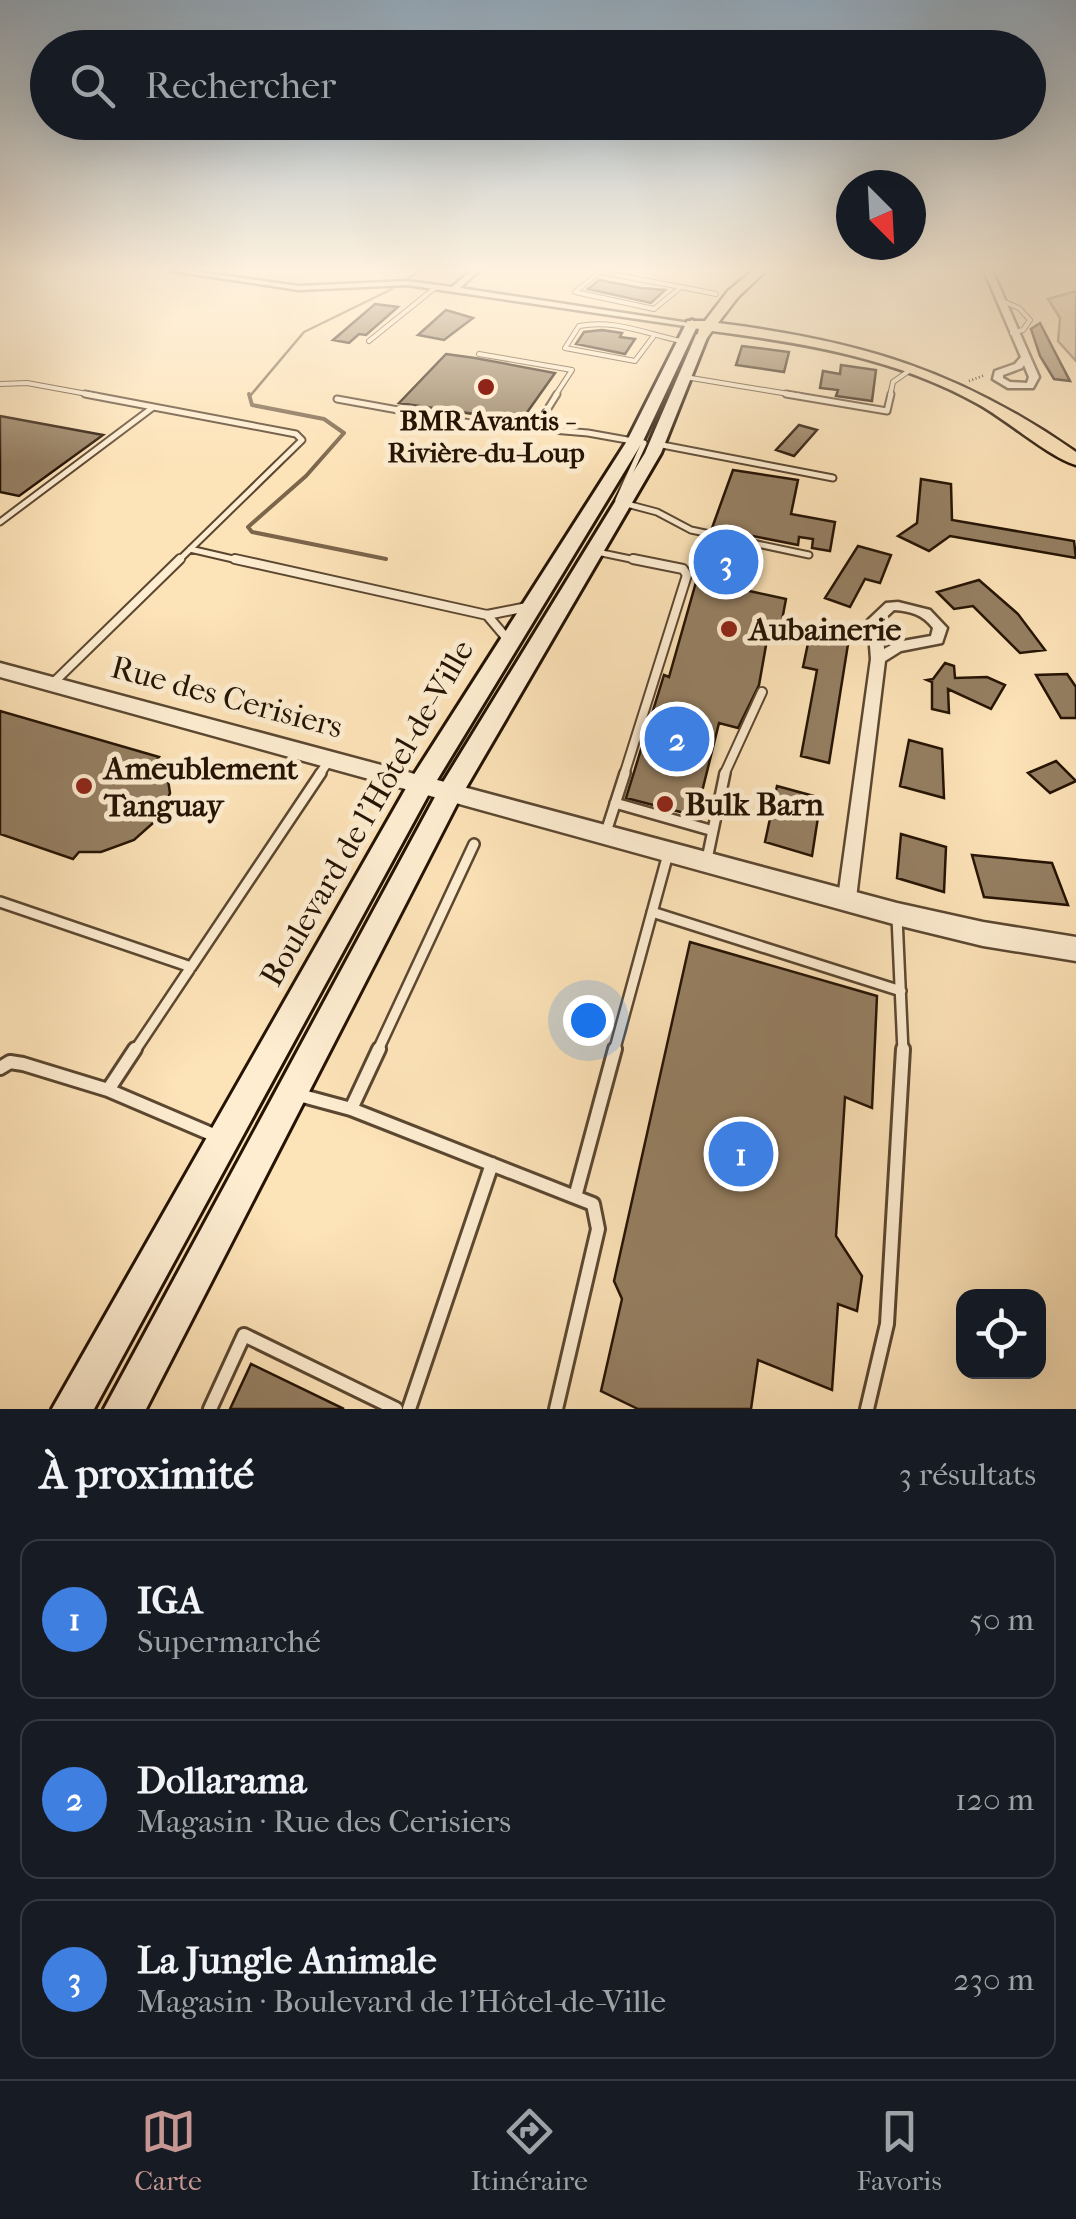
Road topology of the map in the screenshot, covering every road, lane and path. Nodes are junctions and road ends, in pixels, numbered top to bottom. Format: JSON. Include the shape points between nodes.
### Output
{"nodes":[{"id":1,"x":1012,"y":333,"type":"edge"},
{"id":2,"x":378,"y":334,"type":"edge"},
{"id":3,"x":574,"y":334,"type":"edge"},
{"id":4,"x":650,"y":334,"type":"edge"},
{"id":5,"x":693,"y":334,"type":"edge"},
{"id":6,"x":699,"y":334,"type":"edge"},
{"id":7,"x":747,"y":334,"type":"edge"},
{"id":8,"x":653,"y":337,"type":"junction"},
{"id":9,"x":369,"y":341,"type":"dead end"},
{"id":10,"x":681,"y":341,"type":"junction"},
{"id":11,"x":480,"y":354,"type":"dead end"},
{"id":12,"x":1022,"y":356,"type":"junction"},
{"id":13,"x":914,"y":367,"type":"junction"},
{"id":14,"x":998,"y":373,"type":"junction"},
{"id":15,"x":685,"y":377,"type":"junction"},
{"id":16,"x":0,"y":384,"type":"edge"},
{"id":17,"x":958,"y":385,"type":"junction"},
{"id":18,"x":338,"y":399,"type":"dead end"},
{"id":19,"x":153,"y":407,"type":"junction"},
{"id":20,"x":535,"y":429,"type":"junction"},
{"id":21,"x":646,"y":442,"type":"junction"},
{"id":22,"x":1076,"y":460,"type":"edge"},
{"id":23,"x":834,"y":478,"type":"dead end"},
{"id":24,"x":617,"y":513,"type":"junction"},
{"id":25,"x":0,"y":522,"type":"edge"},
{"id":26,"x":190,"y":549,"type":"junction"},
{"id":27,"x":593,"y":551,"type":"junction"},
{"id":28,"x":810,"y":555,"type":"dead end"},
{"id":29,"x":531,"y":606,"type":"junction"},
{"id":30,"x":487,"y":615,"type":"junction"},
{"id":31,"x":509,"y":641,"type":"junction"},
{"id":32,"x":878,"y":658,"type":"junction"},
{"id":33,"x":0,"y":670,"type":"edge"},
{"id":34,"x":52,"y":684,"type":"junction"},
{"id":35,"x":762,"y":692,"type":"dead end"},
{"id":36,"x":331,"y":758,"type":"junction"},
{"id":37,"x":422,"y":783,"type":"junction"},
{"id":38,"x":451,"y":791,"type":"junction"},
{"id":39,"x":615,"y":803,"type":"junction"},
{"id":40,"x":710,"y":830,"type":"junction"},
{"id":41,"x":606,"y":832,"type":"junction"},
{"id":42,"x":474,"y":844,"type":"dead end"},
{"id":43,"x":669,"y":849,"type":"junction"},
{"id":44,"x":706,"y":859,"type":"junction"},
{"id":45,"x":847,"y":898,"type":"junction"},
{"id":46,"x":0,"y":902,"type":"edge"},
{"id":47,"x":652,"y":912,"type":"junction"},
{"id":48,"x":897,"y":914,"type":"junction"},
{"id":49,"x":1076,"y":949,"type":"edge"},
{"id":50,"x":190,"y":968,"type":"junction"},
{"id":51,"x":901,"y":990,"type":"junction"},
{"id":52,"x":0,"y":1068,"type":"edge"},
{"id":53,"x":108,"y":1090,"type":"junction"},
{"id":54,"x":290,"y":1093,"type":"junction"},
{"id":55,"x":350,"y":1108,"type":"junction"},
{"id":56,"x":220,"y":1137,"type":"junction"},
{"id":57,"x":492,"y":1164,"type":"junction"},
{"id":58,"x":575,"y":1198,"type":"junction"},
{"id":59,"x":72,"y":1409,"type":"edge"},
{"id":60,"x":124,"y":1409,"type":"edge"},
{"id":61,"x":210,"y":1409,"type":"edge"},
{"id":62,"x":396,"y":1409,"type":"edge"},
{"id":63,"x":409,"y":1409,"type":"edge"},
{"id":64,"x":556,"y":1409,"type":"edge"},
{"id":65,"x":867,"y":1409,"type":"edge"}],
"edges":[{"from":1,"to":12,"type":"street"},
{"from":2,"to":9,"type":"lane"},
{"from":3,"to":8,"type":"lane","via":[[566,348],[634,361]]},
{"from":4,"to":8,"type":"lane"},
{"from":5,"to":10,"type":"main road","name":"Boulevard de l'Hôtel-de-Ville"},
{"from":6,"to":15,"type":"main road","name":"Boulevard de l'Hôtel-de-Ville"},
{"from":7,"to":13,"type":"main road","via":[[817,341]]},
{"from":8,"to":10,"type":"lane"},
{"from":10,"to":21,"type":"main road","name":"Boulevard de l'Hôtel-de-Ville"},
{"from":11,"to":20,"type":"lane","via":[[572,370]]},
{"from":12,"to":14,"type":"street","via":[[1019,366]]},
{"from":12,"to":14,"type":"street","via":[[1034,377],[1030,386],[1008,385]]},
{"from":13,"to":15,"type":"lane","via":[[892,384],[887,411]]},
{"from":13,"to":17,"type":"main road"},
{"from":14,"to":17,"type":"path"},
{"from":15,"to":21,"type":"main road","name":"Boulevard de l'Hôtel-de-Ville"},
{"from":16,"to":19,"type":"lane"},
{"from":17,"to":22,"type":"main road"},
{"from":18,"to":20,"type":"lane"},
{"from":19,"to":25,"type":"lane"},
{"from":19,"to":26,"type":"lane","via":[[302,440]]},
{"from":20,"to":21,"type":"lane"},
{"from":21,"to":23,"type":"lane"},
{"from":21,"to":24,"type":"main road","name":"Boulevard de l'Hôtel-de-Ville"},
{"from":21,"to":29,"type":"main road","name":"Boulevard de l'Hôtel-de-Ville"},
{"from":24,"to":27,"type":"main road","name":"Boulevard de l'Hôtel-de-Ville"},
{"from":24,"to":28,"type":"lane","via":[[657,512],[691,530]]},
{"from":26,"to":30,"type":"lane"},
{"from":26,"to":34,"type":"lane"},
{"from":27,"to":38,"type":"main road","name":"Boulevard de l'Hôtel-de-Ville"},
{"from":27,"to":39,"type":"lane","via":[[684,569],[687,575]]},
{"from":29,"to":30,"type":"lane"},
{"from":29,"to":31,"type":"main road","name":"Boulevard de l'Hôtel-de-Ville"},
{"from":30,"to":31,"type":"lane"},
{"from":31,"to":37,"type":"main road","name":"Boulevard de l'Hôtel-de-Ville"},
{"from":32,"to":32,"type":"street","via":[[897,647],[930,644],[940,634],[936,622],[911,607],[883,609],[876,620]]},
{"from":32,"to":45,"type":"street"},
{"from":33,"to":34,"type":"street","name":"Rue des Cerisiers"},
{"from":34,"to":36,"type":"street","name":"Rue des Cerisiers"},
{"from":35,"to":40,"type":"lane","via":[[752,728],[720,786]]},
{"from":36,"to":37,"type":"street","name":"Rue des Cerisiers"},
{"from":36,"to":50,"type":"lane"},
{"from":37,"to":38,"type":"street","name":"Rue des Cerisiers"},
{"from":37,"to":56,"type":"main road","name":"Boulevard de l'Hôtel-de-Ville"},
{"from":38,"to":41,"type":"street","name":"Rue des Cerisiers"},
{"from":38,"to":54,"type":"main road","name":"Boulevard de l'Hôtel-de-Ville"},
{"from":39,"to":40,"type":"lane"},
{"from":39,"to":41,"type":"lane"},
{"from":40,"to":44,"type":"lane"},
{"from":41,"to":43,"type":"street","name":"Rue des Cerisiers"},
{"from":42,"to":55,"type":"lane"},
{"from":43,"to":44,"type":"street","name":"Rue des Cerisiers"},
{"from":43,"to":47,"type":"lane"},
{"from":44,"to":45,"type":"street","name":"Rue des Cerisiers"},
{"from":45,"to":48,"type":"street","name":"Rue des Cerisiers"},
{"from":46,"to":50,"type":"lane"},
{"from":47,"to":51,"type":"lane"},
{"from":47,"to":58,"type":"lane"},
{"from":48,"to":49,"type":"street","name":"Rue des Cerisiers"},
{"from":48,"to":51,"type":"lane"},
{"from":50,"to":53,"type":"lane"},
{"from":51,"to":65,"type":"lane","via":[[887,1324]]},
{"from":52,"to":53,"type":"lane","via":[[23,1064]]},
{"from":53,"to":56,"type":"lane"},
{"from":54,"to":55,"type":"lane"},
{"from":54,"to":60,"type":"main road","name":"Boulevard de l'Hôtel-de-Ville"},
{"from":55,"to":57,"type":"lane"},
{"from":56,"to":59,"type":"main road","name":"Boulevard de l'Hôtel-de-Ville"},
{"from":57,"to":58,"type":"lane"},
{"from":57,"to":63,"type":"lane"},
{"from":58,"to":64,"type":"lane","via":[[593,1204],[598,1230]]},
{"from":61,"to":62,"type":"lane","via":[[244,1335]]}]}
